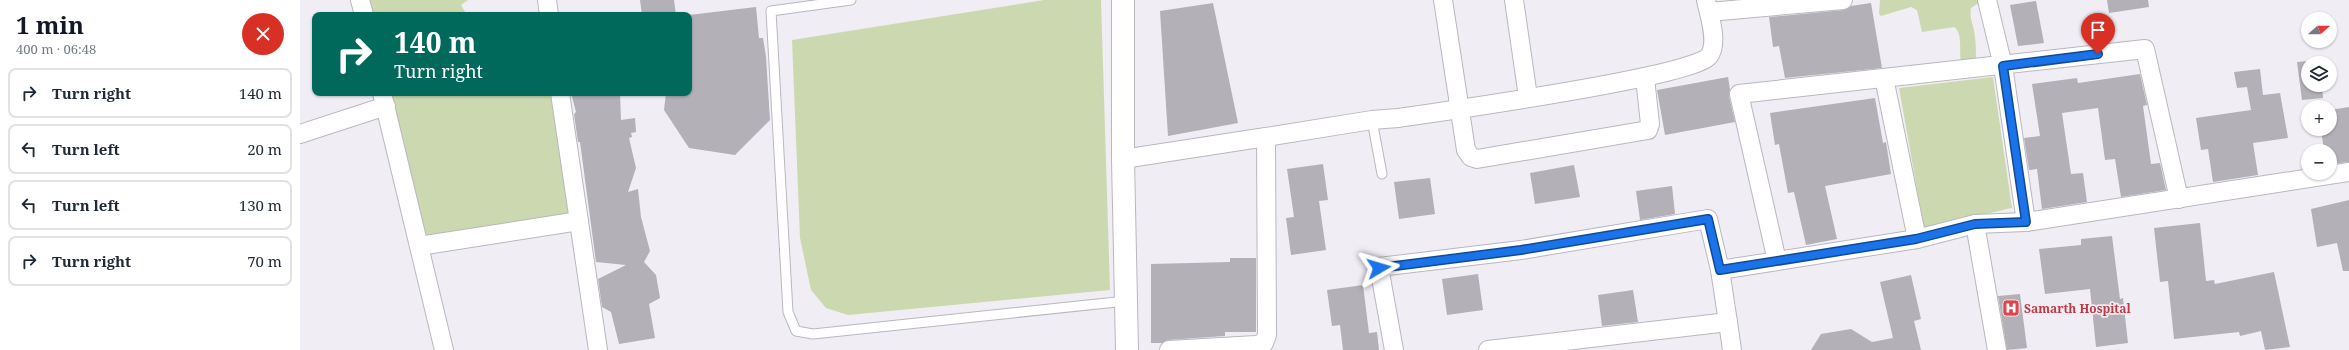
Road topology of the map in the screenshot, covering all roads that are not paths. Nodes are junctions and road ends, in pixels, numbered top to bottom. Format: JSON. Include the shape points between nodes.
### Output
{"nodes":[{"id":1,"x":360,"y":0,"type":"edge"},
{"id":2,"x":546,"y":0,"type":"edge"},
{"id":3,"x":851,"y":0,"type":"edge"},
{"id":4,"x":1123,"y":0,"type":"edge"},
{"id":5,"x":1443,"y":0,"type":"edge"},
{"id":6,"x":1514,"y":0,"type":"edge"},
{"id":7,"x":1839,"y":0,"type":"edge"},
{"id":8,"x":1987,"y":0,"type":"edge"},
{"id":9,"x":1756,"y":3,"type":"edge"},
{"id":10,"x":1707,"y":6,"type":"edge"},
{"id":11,"x":363,"y":12,"type":"edge"},
{"id":12,"x":548,"y":12,"type":"edge"},
{"id":13,"x":2003,"y":66,"type":"junction"},
{"id":14,"x":1645,"y":78,"type":"junction"},
{"id":15,"x":1884,"y":78,"type":"junction"},
{"id":16,"x":560,"y":96,"type":"edge"},
{"id":17,"x":1528,"y":97,"type":"junction"},
{"id":18,"x":384,"y":100,"type":"edge"},
{"id":19,"x":1460,"y":108,"type":"junction"},
{"id":20,"x":1372,"y":120,"type":"junction"},
{"id":21,"x":300,"y":134,"type":"edge"},
{"id":22,"x":1266,"y":138,"type":"junction"},
{"id":23,"x":1123,"y":159,"type":"junction"},
{"id":24,"x":2349,"y":172,"type":"edge"},
{"id":25,"x":1382,"y":174,"type":"dead end"},
{"id":26,"x":2179,"y":199,"type":"junction"},
{"id":27,"x":579,"y":221,"type":"junction"},
{"id":28,"x":2026,"y":222,"type":"junction"},
{"id":29,"x":1975,"y":224,"type":"junction"},
{"id":30,"x":1916,"y":239,"type":"junction"},
{"id":31,"x":419,"y":246,"type":"junction"},
{"id":32,"x":1777,"y":261,"type":"junction"},
{"id":33,"x":1720,"y":270,"type":"junction"},
{"id":34,"x":1126,"y":301,"type":"junction"},
{"id":35,"x":1728,"y":322,"type":"junction"},
{"id":36,"x":444,"y":350,"type":"edge"},
{"id":37,"x":598,"y":350,"type":"edge"},
{"id":38,"x":1127,"y":350,"type":"edge"},
{"id":39,"x":1169,"y":350,"type":"edge"},
{"id":40,"x":1394,"y":350,"type":"edge"},
{"id":41,"x":1488,"y":350,"type":"edge"},
{"id":42,"x":1732,"y":350,"type":"edge"},
{"id":43,"x":1997,"y":350,"type":"edge"}],
"edges":[{"from":1,"to":11,"type":"street"},
{"from":2,"to":12,"type":"street"},
{"from":3,"to":34,"type":"lane","via":[[771,11],[788,312],[796,331],[813,334]]},
{"from":4,"to":23,"type":"street"},
{"from":5,"to":19,"type":"street"},
{"from":6,"to":17,"type":"street"},
{"from":7,"to":9,"type":"street"},
{"from":8,"to":13,"type":"street"},
{"from":9,"to":10,"type":"street"},
{"from":10,"to":14,"type":"street","via":[[1714,43],[1709,56],[1699,64]]},
{"from":13,"to":15,"type":"street"},
{"from":13,"to":26,"type":"street","via":[[2145,49]]},
{"from":13,"to":28,"type":"street"},
{"from":14,"to":17,"type":"street"},
{"from":14,"to":19,"type":"street","via":[[1650,124],[1648,130],[1641,133],[1477,159],[1471,157],[1466,150]]},
{"from":15,"to":30,"type":"street"},
{"from":15,"to":32,"type":"street","via":[[1739,94]]},
{"from":16,"to":27,"type":"street"},
{"from":17,"to":19,"type":"street"},
{"from":18,"to":21,"type":"street"},
{"from":18,"to":31,"type":"street"},
{"from":19,"to":20,"type":"street"},
{"from":20,"to":22,"type":"street"},
{"from":20,"to":25,"type":"lane"},
{"from":22,"to":23,"type":"street"},
{"from":22,"to":39,"type":"street","via":[[1267,335],[1264,343]]},
{"from":23,"to":34,"type":"street"},
{"from":24,"to":26,"type":"street"},
{"from":26,"to":28,"type":"street"},
{"from":27,"to":31,"type":"street"},
{"from":27,"to":37,"type":"street"},
{"from":28,"to":29,"type":"street"},
{"from":29,"to":30,"type":"street"},
{"from":29,"to":43,"type":"street"},
{"from":30,"to":32,"type":"street"},
{"from":31,"to":36,"type":"street"},
{"from":32,"to":33,"type":"street"},
{"from":33,"to":35,"type":"street"},
{"from":33,"to":40,"type":"street","via":[[1708,219],[1521,250],[1379,268]]},
{"from":34,"to":38,"type":"street"},
{"from":35,"to":41,"type":"street"},
{"from":35,"to":42,"type":"street"}]}
